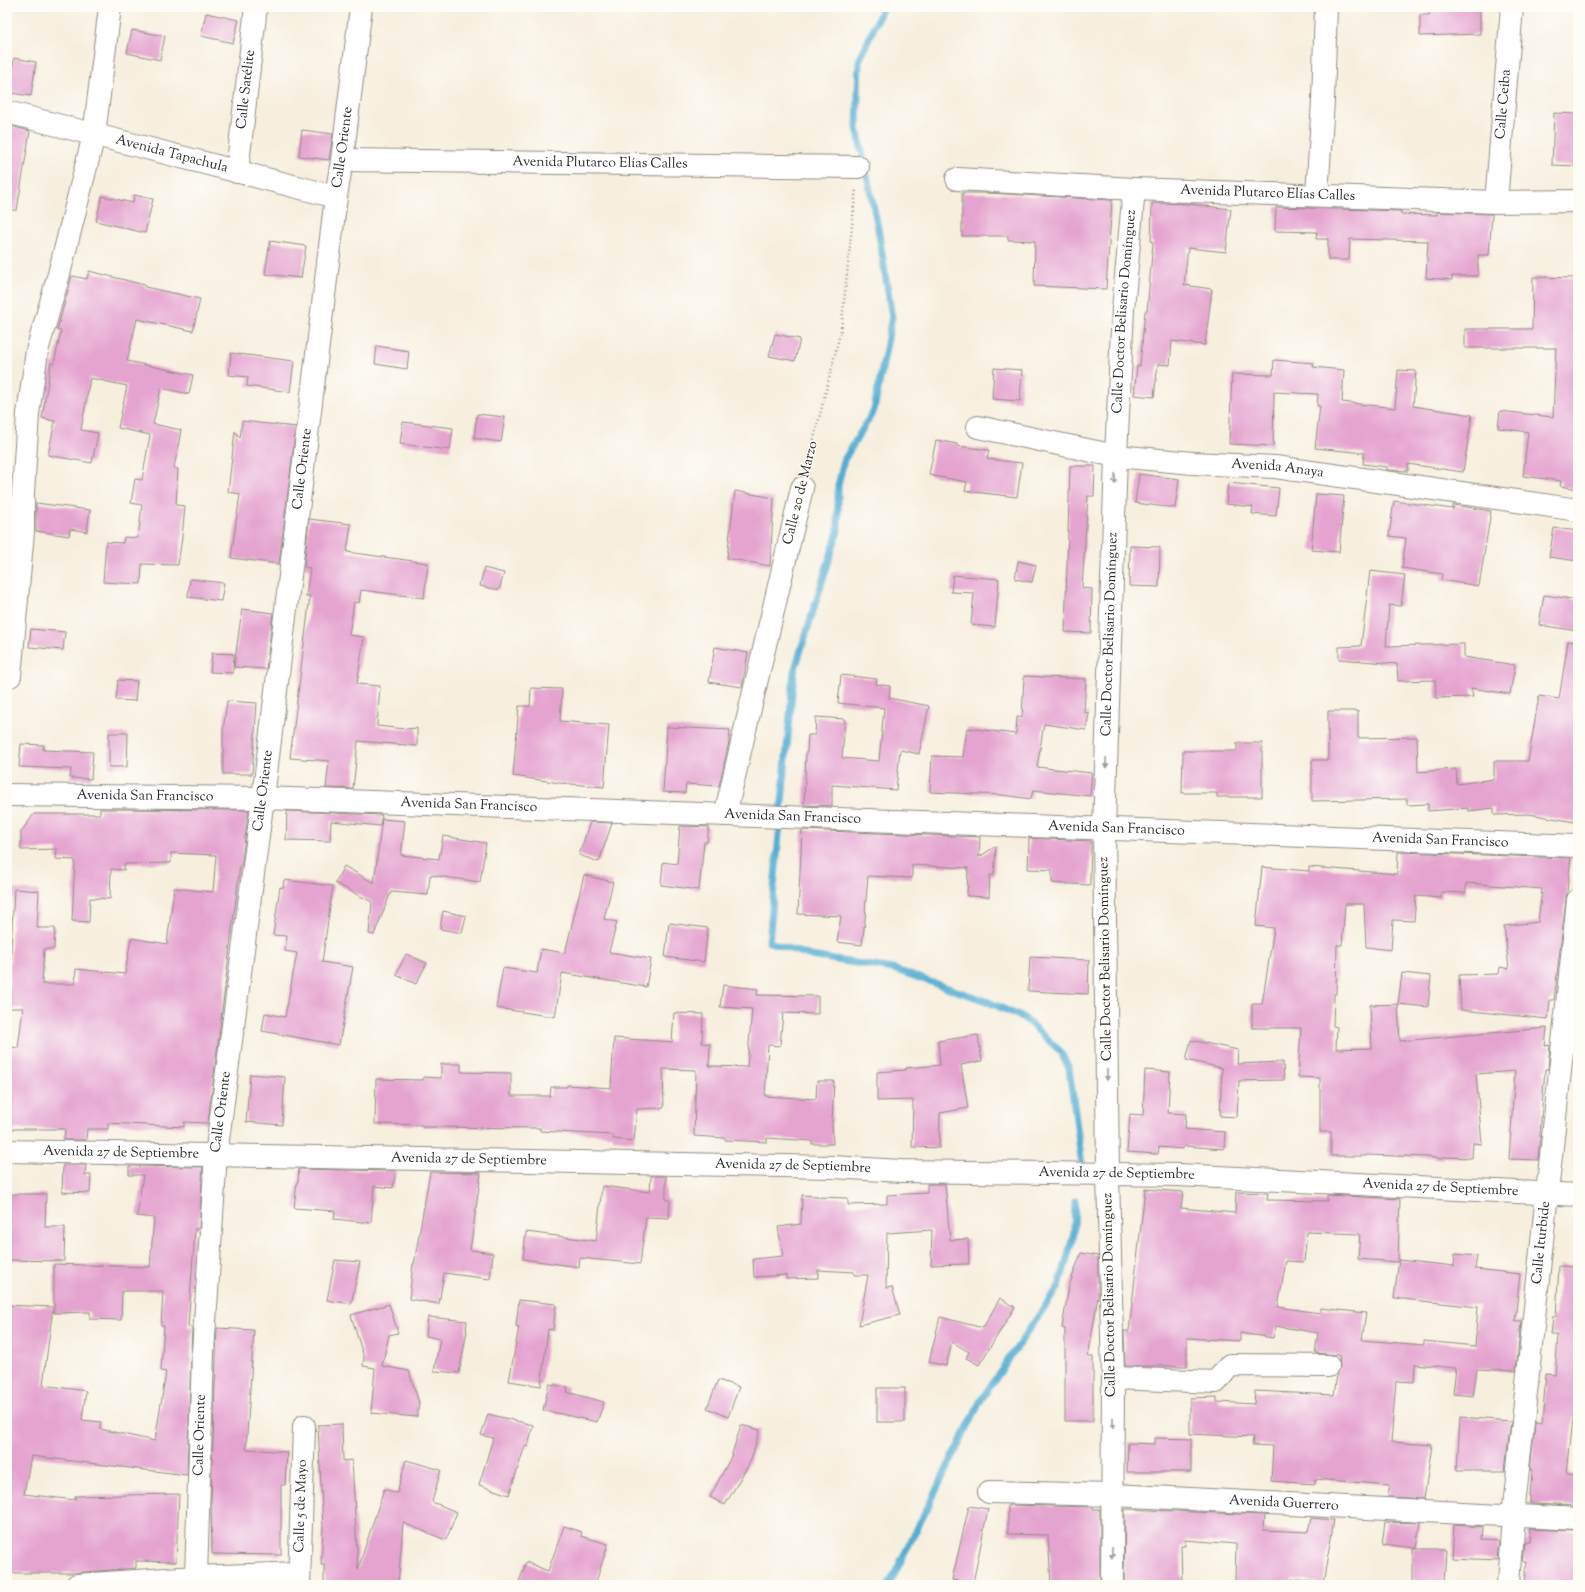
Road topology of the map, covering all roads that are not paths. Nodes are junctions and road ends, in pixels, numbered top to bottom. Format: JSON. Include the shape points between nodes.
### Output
{"nodes":[{"id":1,"x":110,"y":7,"type":"edge"},
{"id":2,"x":256,"y":7,"type":"edge"},
{"id":3,"x":361,"y":7,"type":"edge"},
{"id":4,"x":1326,"y":7,"type":"edge"},
{"id":5,"x":1512,"y":7,"type":"edge"},
{"id":6,"x":7,"y":112,"type":"edge"},
{"id":7,"x":94,"y":135,"type":"junction"},
{"id":8,"x":342,"y":160,"type":"junction"},
{"id":9,"x":858,"y":167,"type":"road end"},
{"id":10,"x":237,"y":172,"type":"junction"},
{"id":11,"x":957,"y":179,"type":"dead end"},
{"id":12,"x":1134,"y":189,"type":"junction"},
{"id":13,"x":1317,"y":195,"type":"junction"},
{"id":14,"x":336,"y":198,"type":"junction"},
{"id":15,"x":1578,"y":201,"type":"edge"},
{"id":16,"x":1496,"y":202,"type":"junction"},
{"id":17,"x":978,"y":427,"type":"dead end"},
{"id":18,"x":1116,"y":456,"type":"junction"},
{"id":19,"x":802,"y":488,"type":"road end"},
{"id":20,"x":1578,"y":510,"type":"edge"},
{"id":21,"x":10,"y":676,"type":"dead end"},
{"id":22,"x":263,"y":798,"type":"junction"},
{"id":23,"x":7,"y":800,"type":"edge"},
{"id":24,"x":725,"y":815,"type":"junction"},
{"id":25,"x":1104,"y":829,"type":"junction"},
{"id":26,"x":1578,"y":846,"type":"edge"},
{"id":27,"x":1578,"y":900,"type":"edge"},
{"id":28,"x":7,"y":1151,"type":"edge"},
{"id":29,"x":216,"y":1155,"type":"junction"},
{"id":30,"x":1108,"y":1174,"type":"junction"},
{"id":31,"x":1548,"y":1193,"type":"junction"},
{"id":32,"x":1578,"y":1195,"type":"edge"},
{"id":33,"x":1328,"y":1366,"type":"dead end"},
{"id":34,"x":1113,"y":1378,"type":"junction"},
{"id":35,"x":304,"y":1426,"type":"dead end"},
{"id":36,"x":989,"y":1492,"type":"dead end"},
{"id":37,"x":1112,"y":1495,"type":"junction"},
{"id":38,"x":1513,"y":1516,"type":"junction"},
{"id":39,"x":1578,"y":1519,"type":"edge"},
{"id":40,"x":196,"y":1577,"type":"junction"},
{"id":41,"x":298,"y":1579,"type":"edge"},
{"id":42,"x":76,"y":1585,"type":"edge"},
{"id":43,"x":1112,"y":1585,"type":"edge"},
{"id":44,"x":1508,"y":1585,"type":"edge"}],
"edges":[{"from":1,"to":7,"type":"street"},
{"from":2,"to":10,"type":"street","name":"Calle Satélite"},
{"from":3,"to":8,"type":"street","name":"Calle Oriente"},
{"from":4,"to":13,"type":"street"},
{"from":5,"to":16,"type":"street","name":"Calle Ceiba"},
{"from":6,"to":7,"type":"street","name":"Avenida Tapachula"},
{"from":7,"to":10,"type":"street","name":"Avenida Tapachula"},
{"from":7,"to":21,"type":"street","via":[[38,352],[28,414],[23,493],[24,532]]},
{"from":8,"to":9,"type":"street","name":"Avenida Plutarco Elías Calles"},
{"from":8,"to":14,"type":"street","name":"Calle Oriente"},
{"from":10,"to":14,"type":"street","name":"Avenida Tapachula"},
{"from":11,"to":12,"type":"street","name":"Avenida Plutarco Elías Calles"},
{"from":12,"to":13,"type":"street","name":"Avenida Plutarco Elías Calles"},
{"from":12,"to":18,"type":"street","name":"Calle Doctor Belisario Domínguez","via":[[1123,309]]},
{"from":13,"to":16,"type":"street","name":"Avenida Plutarco Elías Calles"},
{"from":14,"to":22,"type":"street","name":"Calle Oriente"},
{"from":15,"to":16,"type":"street","name":"Avenida Plutarco Elías Calles"},
{"from":17,"to":18,"type":"street","name":"Avenida Anaya"},
{"from":18,"to":20,"type":"street","name":"Avenida Anaya","via":[[1275,467]]},
{"from":18,"to":25,"type":"street","name":"Calle Doctor Belisario Domínguez","one_way":true},
{"from":19,"to":24,"type":"street","name":"Calle 20 de Marzo"},
{"from":22,"to":23,"type":"street","name":"Avenida San Francisco"},
{"from":22,"to":24,"type":"street","name":"Avenida San Francisco"},
{"from":22,"to":29,"type":"street","name":"Calle Oriente"},
{"from":24,"to":25,"type":"street","name":"Avenida San Francisco"},
{"from":25,"to":26,"type":"street","name":"Avenida San Francisco"},
{"from":25,"to":30,"type":"street","name":"Calle Doctor Belisario Domínguez","one_way":true},
{"from":27,"to":31,"type":"street","name":"Calle Iturbide"},
{"from":28,"to":29,"type":"street","name":"Avenida 27 de Septiembre"},
{"from":29,"to":30,"type":"street","name":"Avenida 27 de Septiembre"},
{"from":29,"to":40,"type":"street","name":"Calle Oriente","via":[[202,1352]]},
{"from":30,"to":31,"type":"street","name":"Avenida 27 de Septiembre"},
{"from":30,"to":34,"type":"street","name":"Calle Doctor Belisario Domínguez"},
{"from":31,"to":32,"type":"street","name":"Avenida 27 de Septiembre"},
{"from":31,"to":38,"type":"street","name":"Calle Iturbide"},
{"from":33,"to":34,"type":"street","via":[[1230,1365],[1216,1382]]},
{"from":34,"to":37,"type":"street","name":"Calle Doctor Belisario Domínguez","one_way":true},
{"from":35,"to":41,"type":"street","name":"Calle 5 de Mayo"},
{"from":36,"to":37,"type":"street","name":"Avenida Guerrero"},
{"from":37,"to":38,"type":"street","name":"Avenida Guerrero"},
{"from":37,"to":43,"type":"street","name":"Calle Doctor Belisario Domínguez","one_way":true},
{"from":38,"to":39,"type":"street","name":"Avenida Guerrero"},
{"from":38,"to":44,"type":"street","name":"Calle Iturbide"},
{"from":40,"to":41,"type":"street"},
{"from":40,"to":42,"type":"street"}]}
